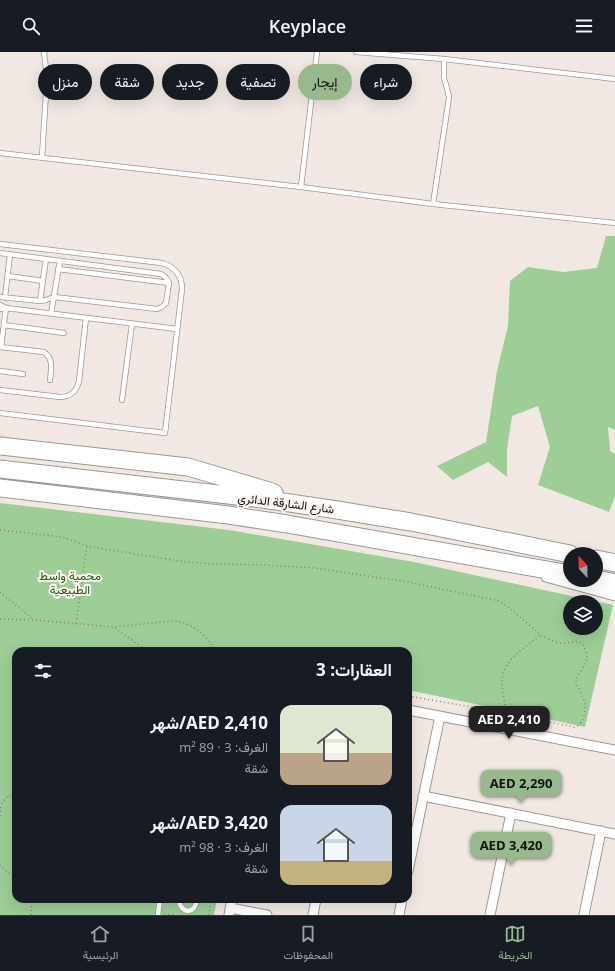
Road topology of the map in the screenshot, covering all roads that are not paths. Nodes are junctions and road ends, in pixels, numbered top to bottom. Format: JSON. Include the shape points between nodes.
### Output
{"nodes":[{"id":1,"x":44,"y":52,"type":"edge"},
{"id":2,"x":317,"y":52,"type":"edge"},
{"id":3,"x":356,"y":52,"type":"edge"},
{"id":4,"x":444,"y":59,"type":"junction"},
{"id":5,"x":615,"y":79,"type":"edge"},
{"id":6,"x":0,"y":153,"type":"edge"},
{"id":7,"x":42,"y":157,"type":"junction"},
{"id":8,"x":301,"y":187,"type":"junction"},
{"id":9,"x":433,"y":204,"type":"junction"},
{"id":10,"x":615,"y":224,"type":"edge"},
{"id":11,"x":0,"y":244,"type":"edge"},
{"id":12,"x":32,"y":248,"type":"junction"},
{"id":13,"x":0,"y":253,"type":"edge"},
{"id":14,"x":10,"y":255,"type":"junction"},
{"id":15,"x":30,"y":257,"type":"junction"},
{"id":16,"x":46,"y":260,"type":"junction"},
{"id":17,"x":60,"y":261,"type":"junction"},
{"id":18,"x":58,"y":269,"type":"junction"},
{"id":19,"x":8,"y":276,"type":"junction"},
{"id":20,"x":43,"y":281,"type":"junction"},
{"id":21,"x":169,"y":283,"type":"junction"},
{"id":22,"x":2,"y":297,"type":"edge"},
{"id":23,"x":54,"y":297,"type":"junction"},
{"id":24,"x":40,"y":301,"type":"junction"},
{"id":25,"x":0,"y":305,"type":"edge"},
{"id":26,"x":6,"y":308,"type":"junction"},
{"id":27,"x":0,"y":309,"type":"edge"},
{"id":28,"x":51,"y":313,"type":"junction"},
{"id":29,"x":86,"y":318,"type":"junction"},
{"id":30,"x":132,"y":324,"type":"junction"},
{"id":31,"x":4,"y":325,"type":"junction"},
{"id":32,"x":178,"y":329,"type":"junction"},
{"id":33,"x":64,"y":333,"type":"dead end"},
{"id":34,"x":1,"y":347,"type":"edge"},
{"id":35,"x":0,"y":371,"type":"edge"},
{"id":36,"x":23,"y":374,"type":"dead end"},
{"id":37,"x":50,"y":380,"type":"dead end"},
{"id":38,"x":0,"y":390,"type":"edge"},
{"id":39,"x":122,"y":400,"type":"dead end"},
{"id":40,"x":0,"y":413,"type":"edge"},
{"id":41,"x":0,"y":446,"type":"edge"},
{"id":42,"x":0,"y":469,"type":"edge"},
{"id":43,"x":0,"y":488,"type":"edge"},
{"id":44,"x":292,"y":503,"type":"junction"},
{"id":45,"x":563,"y":553,"type":"edge"},
{"id":46,"x":603,"y":560,"type":"edge"},
{"id":47,"x":495,"y":561,"type":"junction"},
{"id":48,"x":615,"y":563,"type":"edge"},
{"id":49,"x":563,"y":573,"type":"edge"},
{"id":50,"x":603,"y":580,"type":"edge"},
{"id":51,"x":615,"y":583,"type":"edge"},
{"id":52,"x":615,"y":596,"type":"edge"},
{"id":53,"x":412,"y":711,"type":"edge"},
{"id":54,"x":440,"y":716,"type":"junction"},
{"id":55,"x":615,"y":750,"type":"edge"},
{"id":56,"x":423,"y":796,"type":"junction"},
{"id":57,"x":511,"y":813,"type":"junction"},
{"id":58,"x":601,"y":831,"type":"junction"},
{"id":59,"x":615,"y":834,"type":"edge"},
{"id":60,"x":412,"y":851,"type":"edge"},
{"id":61,"x":159,"y":903,"type":"edge"},
{"id":62,"x":180,"y":903,"type":"edge"},
{"id":63,"x":196,"y":903,"type":"edge"},
{"id":64,"x":315,"y":903,"type":"edge"},
{"id":65,"x":401,"y":903,"type":"edge"},
{"id":66,"x":231,"y":907,"type":"edge"},
{"id":67,"x":158,"y":914,"type":"edge"},
{"id":68,"x":267,"y":915,"type":"edge"},
{"id":69,"x":313,"y":915,"type":"edge"},
{"id":70,"x":399,"y":915,"type":"edge"},
{"id":71,"x":490,"y":915,"type":"edge"},
{"id":72,"x":584,"y":915,"type":"edge"}],
"edges":[{"from":1,"to":7,"type":"lane","via":[[48,77]]},
{"from":2,"to":8,"type":"lane"},
{"from":3,"to":4,"type":"lane"},
{"from":4,"to":5,"type":"lane"},
{"from":4,"to":9,"type":"lane","via":[[444,81],[448,98]]},
{"from":6,"to":7,"type":"lane"},
{"from":7,"to":8,"type":"lane"},
{"from":8,"to":9,"type":"lane"},
{"from":9,"to":10,"type":"lane"},
{"from":11,"to":12,"type":"lane"},
{"from":12,"to":15,"type":"lane"},
{"from":12,"to":32,"type":"lane","via":[[168,265],[181,277],[182,283]]},
{"from":13,"to":14,"type":"lane"},
{"from":14,"to":15,"type":"lane"},
{"from":14,"to":19,"type":"lane"},
{"from":15,"to":16,"type":"lane"},
{"from":16,"to":17,"type":"lane"},
{"from":16,"to":20,"type":"lane"},
{"from":17,"to":18,"type":"lane"},
{"from":17,"to":21,"type":"lane","via":[[161,274]]},
{"from":18,"to":21,"type":"lane"},
{"from":18,"to":23,"type":"lane"},
{"from":19,"to":20,"type":"lane"},
{"from":19,"to":22,"type":"lane"},
{"from":20,"to":24,"type":"lane"},
{"from":21,"to":23,"type":"lane","via":[[166,303],[160,309]]},
{"from":22,"to":24,"type":"lane"},
{"from":23,"to":24,"type":"lane"},
{"from":23,"to":28,"type":"lane"},
{"from":25,"to":26,"type":"lane"},
{"from":26,"to":27,"type":"lane"},
{"from":26,"to":28,"type":"lane"},
{"from":26,"to":31,"type":"lane"},
{"from":28,"to":29,"type":"lane"},
{"from":29,"to":30,"type":"lane"},
{"from":29,"to":38,"type":"lane","via":[[79,381],[73,393],[60,397]]},
{"from":30,"to":32,"type":"lane"},
{"from":30,"to":39,"type":"lane"},
{"from":31,"to":33,"type":"lane"},
{"from":31,"to":34,"type":"lane"},
{"from":32,"to":40,"type":"lane","via":[[165,433]]},
{"from":34,"to":37,"type":"lane","via":[[47,354],[51,364]]},
{"from":35,"to":36,"type":"lane"},
{"from":41,"to":44,"type":"highway","via":[[188,467],[269,491]]},
{"from":42,"to":44,"type":"highway","name":"شارع الشارقة الدائري"},
{"from":43,"to":47,"type":"highway","name":"شارع الشارقة الدائري","via":[[228,515]]},
{"from":44,"to":45,"type":"highway","name":"شارع الشارقة الدائري","via":[[411,522]]},
{"from":46,"to":48,"type":"highway"},
{"from":47,"to":49,"type":"highway","name":"شارع الشارقة الدائري"},
{"from":47,"to":52,"type":"street"},
{"from":50,"to":51,"type":"highway"},
{"from":53,"to":54,"type":"street"},
{"from":54,"to":55,"type":"street"},
{"from":54,"to":56,"type":"street"},
{"from":56,"to":57,"type":"street"},
{"from":56,"to":60,"type":"street"},
{"from":57,"to":58,"type":"street"},
{"from":57,"to":71,"type":"street"},
{"from":58,"to":59,"type":"street"},
{"from":58,"to":72,"type":"street"},
{"from":61,"to":67,"type":"lane"},
{"from":62,"to":63,"type":"lane","via":[[181,908],[187,911],[193,910]]},
{"from":64,"to":69,"type":"street"},
{"from":65,"to":70,"type":"street"},
{"from":66,"to":68,"type":"street"}]}
